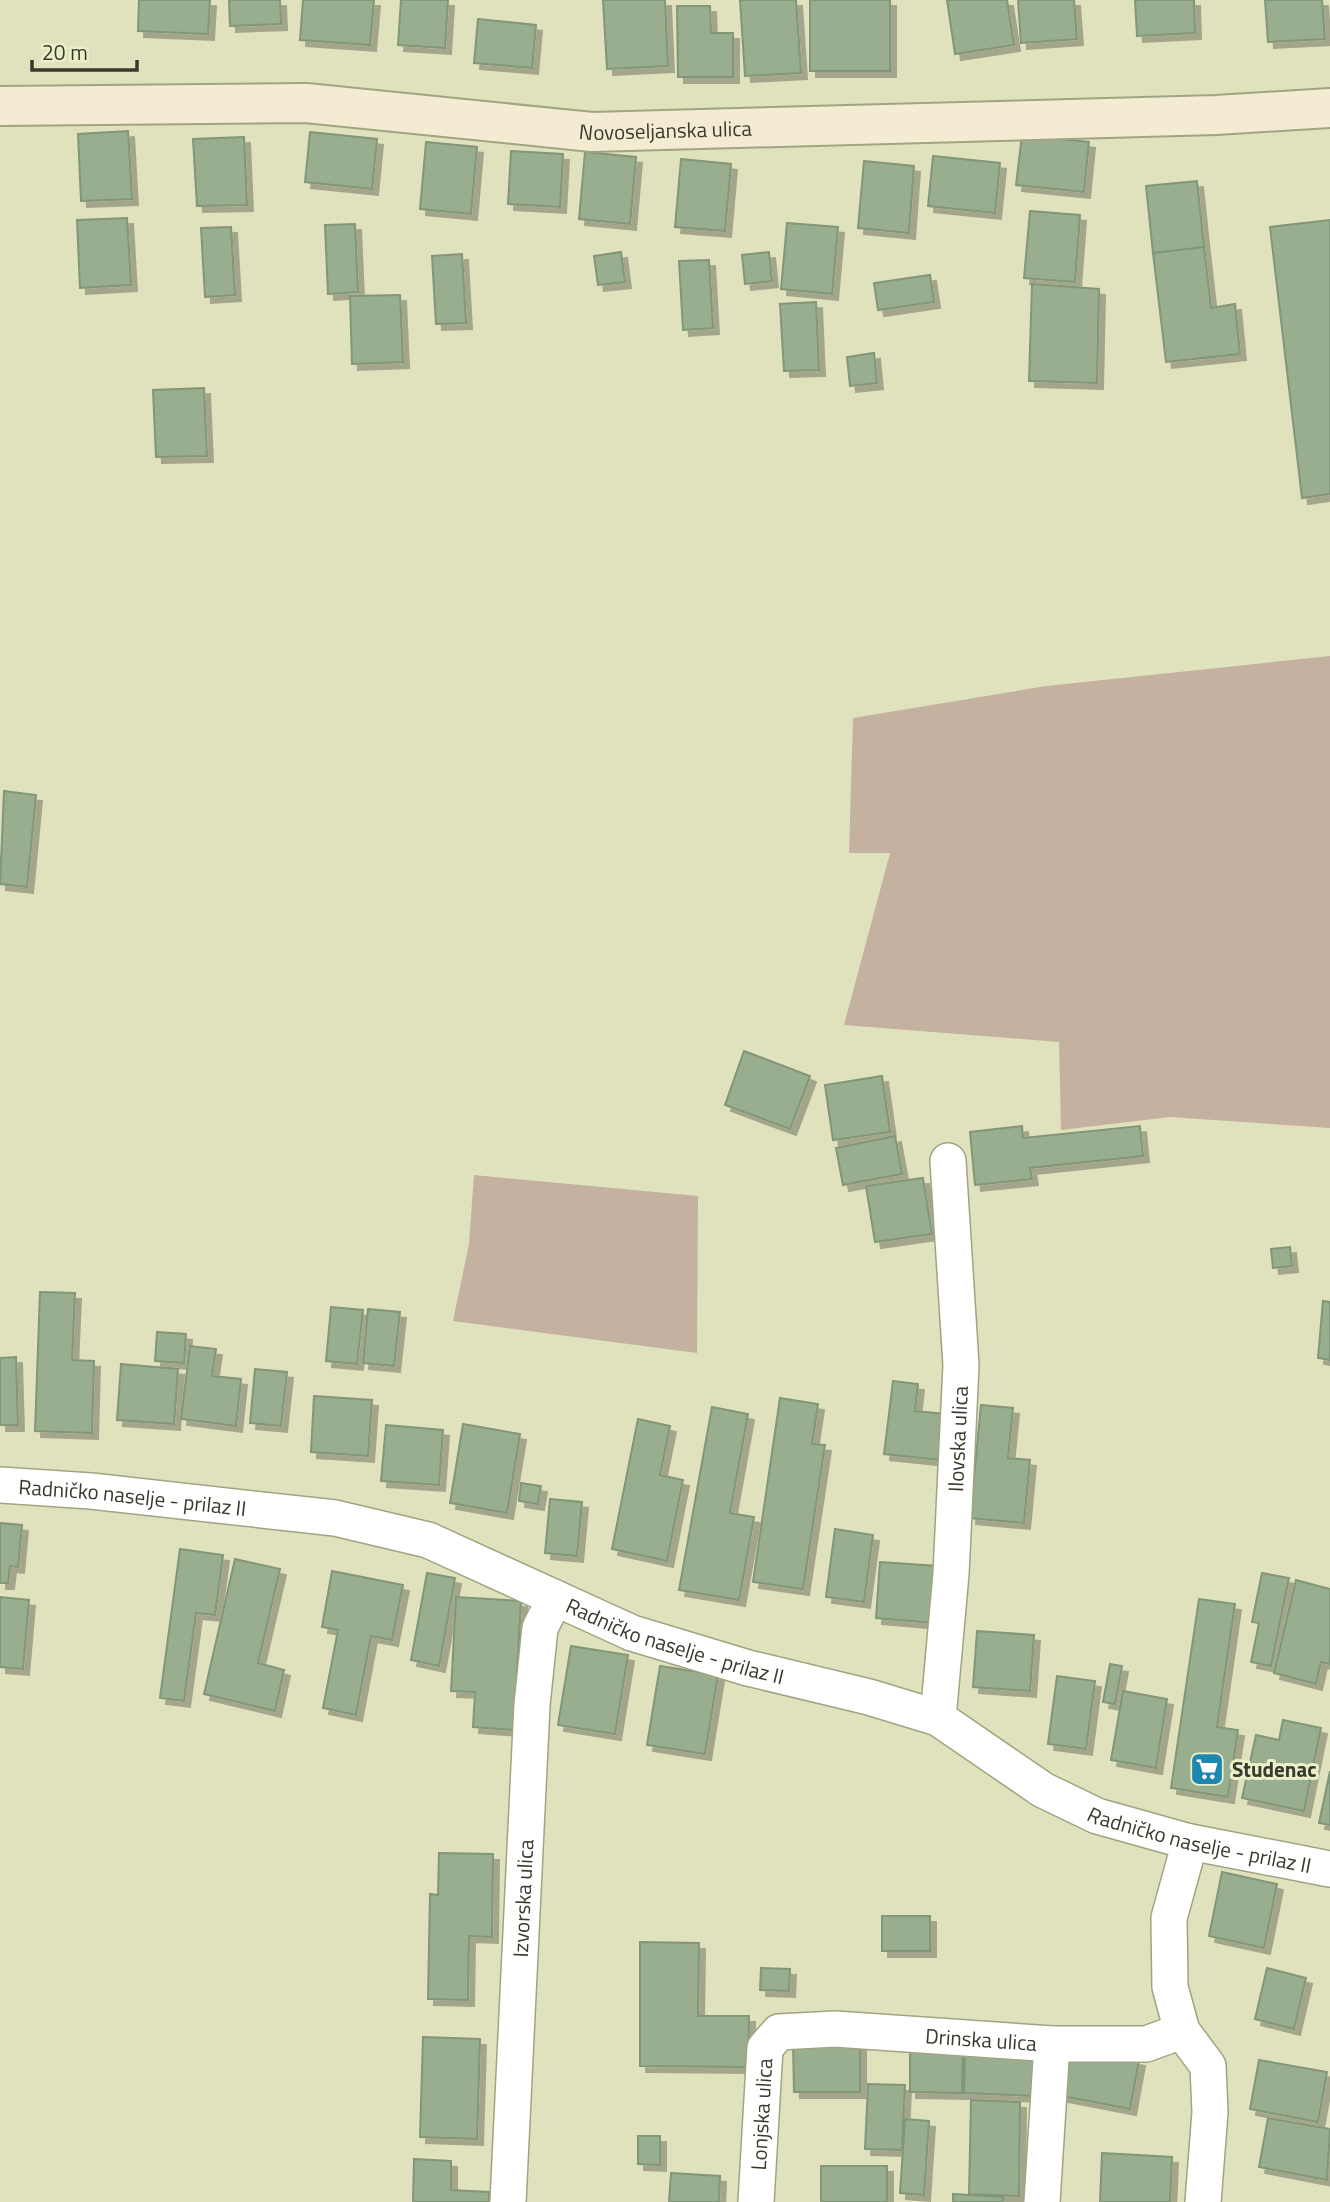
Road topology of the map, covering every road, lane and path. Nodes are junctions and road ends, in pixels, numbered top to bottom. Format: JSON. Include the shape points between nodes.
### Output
{"nodes":[{"id":1,"x":0,"y":106,"type":"edge"},
{"id":2,"x":1330,"y":108,"type":"edge"},
{"id":3,"x":948,"y":1161,"type":"dead end"},
{"id":4,"x":0,"y":1485,"type":"edge"},
{"id":5,"x":555,"y":1598,"type":"junction"},
{"id":6,"x":938,"y":1718,"type":"junction"},
{"id":7,"x":1190,"y":1842,"type":"junction"},
{"id":8,"x":1330,"y":1869,"type":"edge"},
{"id":9,"x":1182,"y":2031,"type":"junction"},
{"id":10,"x":779,"y":2032,"type":"joint"},
{"id":11,"x":1052,"y":2044,"type":"junction"},
{"id":12,"x":508,"y":2202,"type":"edge"},
{"id":13,"x":756,"y":2202,"type":"edge"},
{"id":14,"x":1042,"y":2202,"type":"edge"},
{"id":15,"x":1203,"y":2202,"type":"edge"}],
"edges":[{"from":1,"to":2,"type":"main road","name":"Novoseljanska ulica","via":[[306,103],[592,132]]},
{"from":3,"to":6,"type":"street","name":"Ilovska ulica","via":[[961,1365],[951,1574]]},
{"from":4,"to":5,"type":"street","name":"Radničko naselje - prilaz II","via":[[335,1518],[428,1541]]},
{"from":5,"to":6,"type":"street","name":"Radničko naselje - prilaz II","via":[[632,1633]]},
{"from":5,"to":12,"type":"street","name":"Izvorska ulica","via":[[540,1628],[532,1705]]},
{"from":6,"to":7,"type":"street","name":"Radničko naselje - prilaz II","via":[[1054,1796],[1097,1816]]},
{"from":7,"to":8,"type":"street","name":"Radničko naselje - prilaz II"},
{"from":7,"to":9,"type":"street","via":[[1168,1918],[1170,1987]]},
{"from":9,"to":11,"type":"street","name":"Drinska ulica","via":[[1146,2044]]},
{"from":9,"to":15,"type":"street","via":[[1208,2066],[1210,2112]]},
{"from":10,"to":11,"type":"street","name":"Drinska ulica","via":[[835,2029]]},
{"from":10,"to":13,"type":"street","name":"Lonjska ulica","via":[[765,2048]]},
{"from":11,"to":14,"type":"street"}]}
